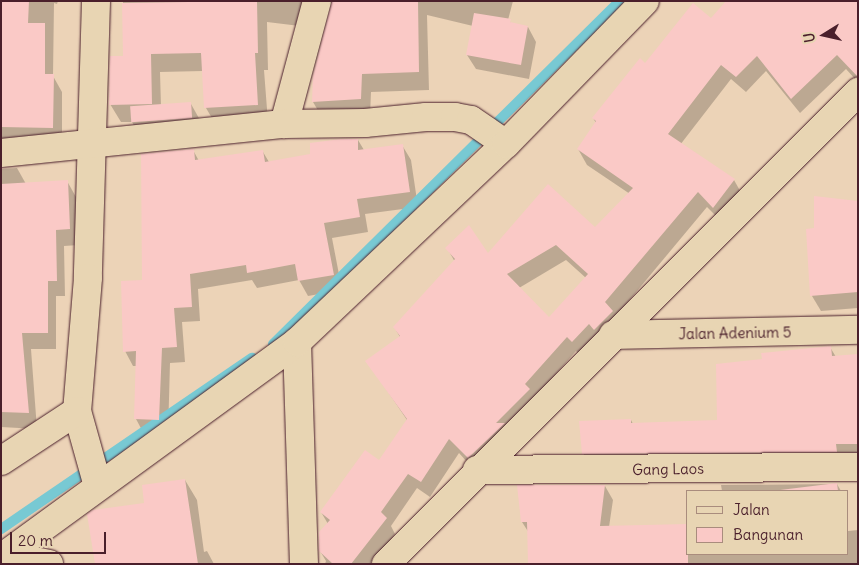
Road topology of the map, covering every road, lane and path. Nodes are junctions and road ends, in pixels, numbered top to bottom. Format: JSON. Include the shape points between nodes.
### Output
{"nodes":[{"id":1,"x":96,"y":1,"type":"edge"},
{"id":2,"x":318,"y":1,"type":"edge"},
{"id":3,"x":645,"y":1,"type":"edge"},
{"id":4,"x":858,"y":92,"type":"edge"},
{"id":5,"x":284,"y":124,"type":"junction"},
{"id":6,"x":490,"y":133,"type":"junction"},
{"id":7,"x":93,"y":144,"type":"junction"},
{"id":8,"x":1,"y":152,"type":"edge"},
{"id":9,"x":858,"y":330,"type":"edge"},
{"id":10,"x":613,"y":335,"type":"junction"},
{"id":11,"x":297,"y":342,"type":"junction"},
{"id":12,"x":77,"y":411,"type":"junction"},
{"id":13,"x":1,"y":461,"type":"edge"},
{"id":14,"x":858,"y":467,"type":"edge"},
{"id":15,"x":477,"y":470,"type":"junction"},
{"id":16,"x":97,"y":480,"type":"junction"},
{"id":17,"x":3,"y":556,"type":"edge"},
{"id":18,"x":49,"y":564,"type":"edge"},
{"id":19,"x":304,"y":564,"type":"edge"},
{"id":20,"x":386,"y":564,"type":"edge"}],
"edges":[{"from":1,"to":7,"type":"street"},
{"from":2,"to":5,"type":"street"},
{"from":3,"to":6,"type":"street"},
{"from":4,"to":10,"type":"street"},
{"from":5,"to":6,"type":"street","via":[[464,118]]},
{"from":5,"to":7,"type":"street"},
{"from":6,"to":11,"type":"street"},
{"from":7,"to":8,"type":"street"},
{"from":7,"to":12,"type":"street","via":[[88,278]]},
{"from":9,"to":10,"type":"street","name":"Jalan Adenium 5"},
{"from":10,"to":15,"type":"street"},
{"from":11,"to":16,"type":"street"},
{"from":11,"to":19,"type":"street"},
{"from":12,"to":13,"type":"street"},
{"from":12,"to":16,"type":"street"},
{"from":14,"to":15,"type":"street","name":"Gang Laos"},
{"from":15,"to":20,"type":"street"},
{"from":16,"to":17,"type":"street"},
{"from":17,"to":18,"type":"street"}]}
